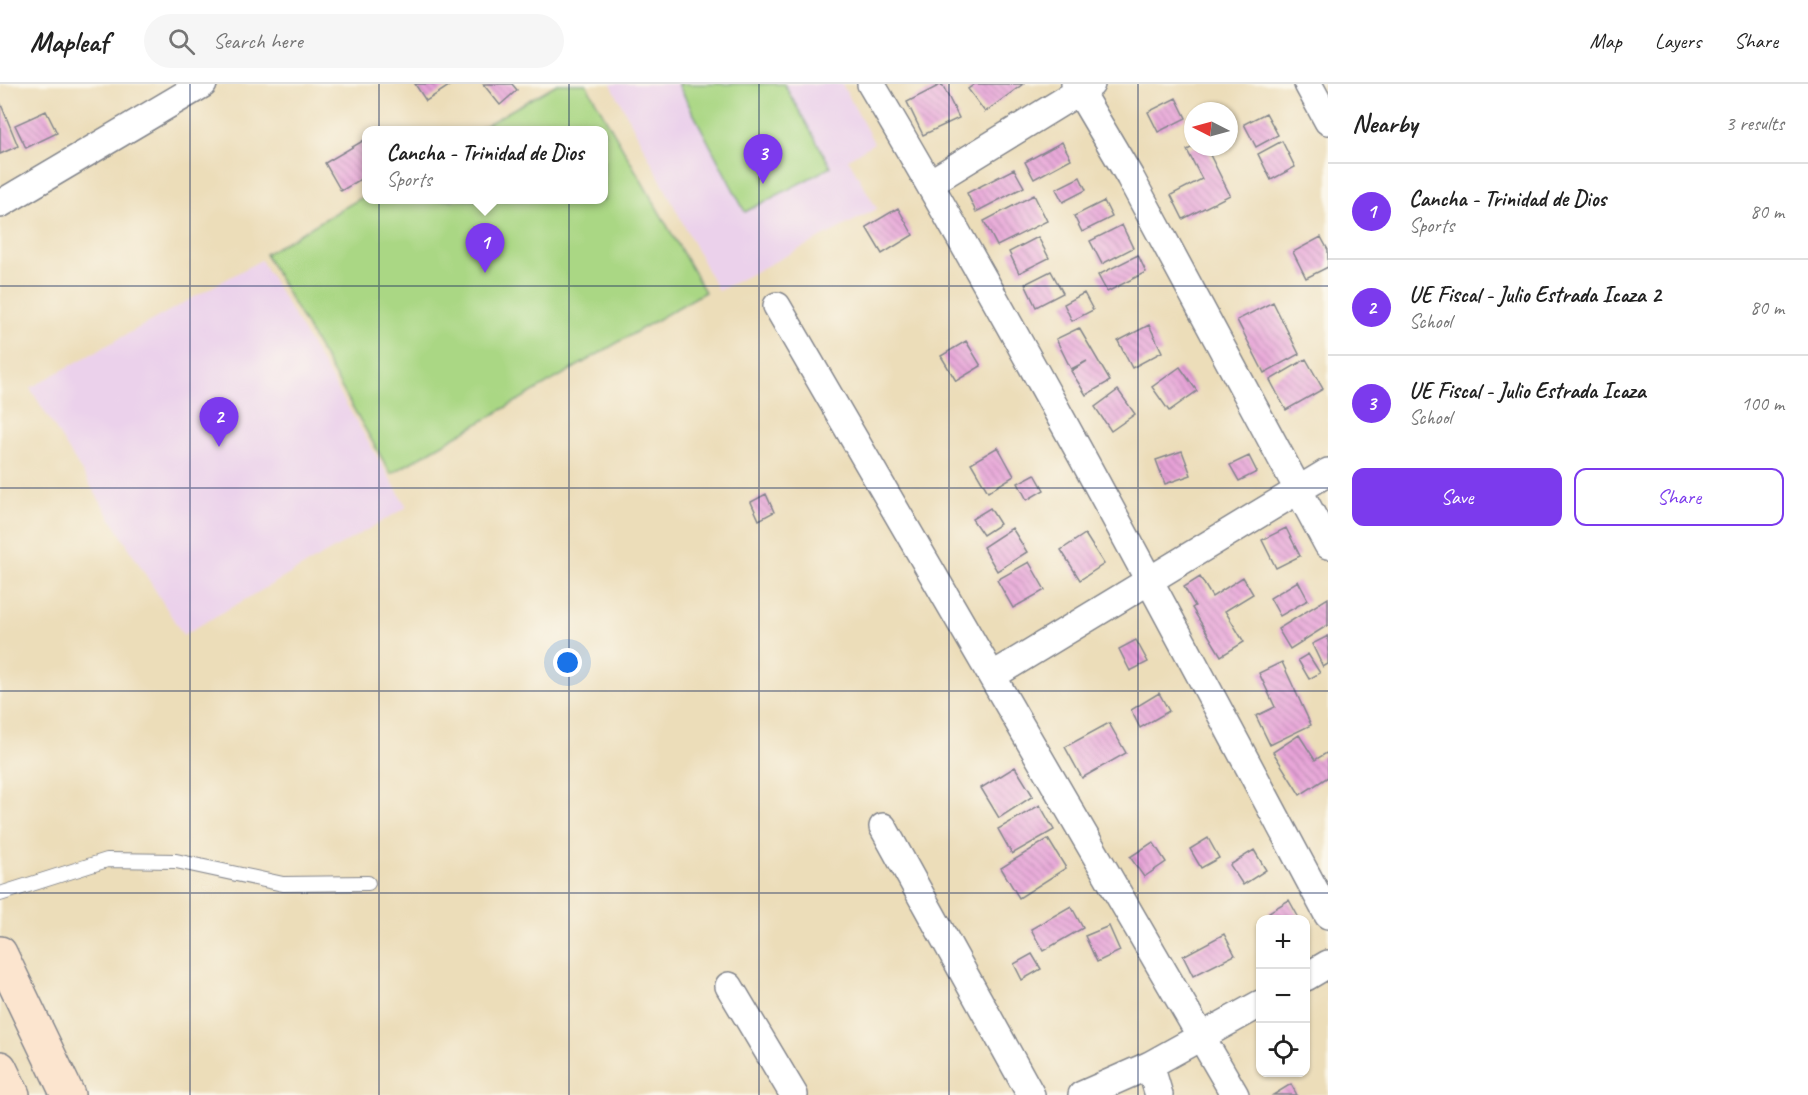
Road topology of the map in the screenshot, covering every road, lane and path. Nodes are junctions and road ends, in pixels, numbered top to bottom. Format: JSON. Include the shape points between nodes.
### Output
{"nodes":[{"id":1,"x":203,"y":84,"type":"edge"},
{"id":2,"x":872,"y":84,"type":"edge"},
{"id":3,"x":1308,"y":84,"type":"edge"},
{"id":4,"x":1081,"y":86,"type":"edge"},
{"id":5,"x":1328,"y":121,"type":"edge"},
{"id":6,"x":930,"y":183,"type":"junction"},
{"id":7,"x":0,"y":204,"type":"edge"},
{"id":8,"x":777,"y":306,"type":"dead end"},
{"id":9,"x":1328,"y":472,"type":"edge"},
{"id":10,"x":1298,"y":491,"type":"junction"},
{"id":11,"x":1328,"y":545,"type":"edge"},
{"id":12,"x":1150,"y":583,"type":"junction"},
{"id":13,"x":992,"y":676,"type":"junction"},
{"id":14,"x":883,"y":827,"type":"dead end"},
{"id":15,"x":368,"y":883,"type":"dead end"},
{"id":16,"x":0,"y":894,"type":"edge"},
{"id":17,"x":1328,"y":915,"type":"edge"},
{"id":18,"x":0,"y":953,"type":"edge"},
{"id":19,"x":1328,"y":964,"type":"edge"},
{"id":20,"x":1310,"y":974,"type":"edge"},
{"id":21,"x":729,"y":986,"type":"dead end"},
{"id":22,"x":1256,"y":1006,"type":"edge"},
{"id":23,"x":1203,"y":1037,"type":"junction"},
{"id":24,"x":1150,"y":1065,"type":"junction"},
{"id":25,"x":0,"y":1068,"type":"edge"},
{"id":26,"x":13,"y":1095,"type":"edge"},
{"id":27,"x":68,"y":1095,"type":"edge"},
{"id":28,"x":794,"y":1095,"type":"edge"},
{"id":29,"x":1031,"y":1095,"type":"edge"},
{"id":30,"x":1082,"y":1095,"type":"edge"},
{"id":31,"x":1159,"y":1095,"type":"edge"},
{"id":32,"x":1235,"y":1095,"type":"edge"}],
"edges":[{"from":1,"to":7,"type":"street"},
{"from":2,"to":6,"type":"street"},
{"from":3,"to":5,"type":"street"},
{"from":4,"to":6,"type":"street"},
{"from":4,"to":10,"type":"street"},
{"from":6,"to":12,"type":"street"},
{"from":8,"to":13,"type":"street"},
{"from":9,"to":10,"type":"street"},
{"from":10,"to":11,"type":"street"},
{"from":10,"to":12,"type":"street"},
{"from":12,"to":13,"type":"street"},
{"from":12,"to":17,"type":"street"},
{"from":13,"to":23,"type":"street"},
{"from":14,"to":29,"type":"street"},
{"from":15,"to":16,"type":"lane","via":[[283,884],[176,861],[107,860]]},
{"from":18,"to":27,"type":"street"},
{"from":19,"to":20,"type":"street"},
{"from":21,"to":28,"type":"street"},
{"from":22,"to":23,"type":"street"},
{"from":23,"to":24,"type":"street"},
{"from":23,"to":32,"type":"street"},
{"from":24,"to":30,"type":"street"},
{"from":24,"to":31,"type":"street"},
{"from":25,"to":26,"type":"street"}]}
